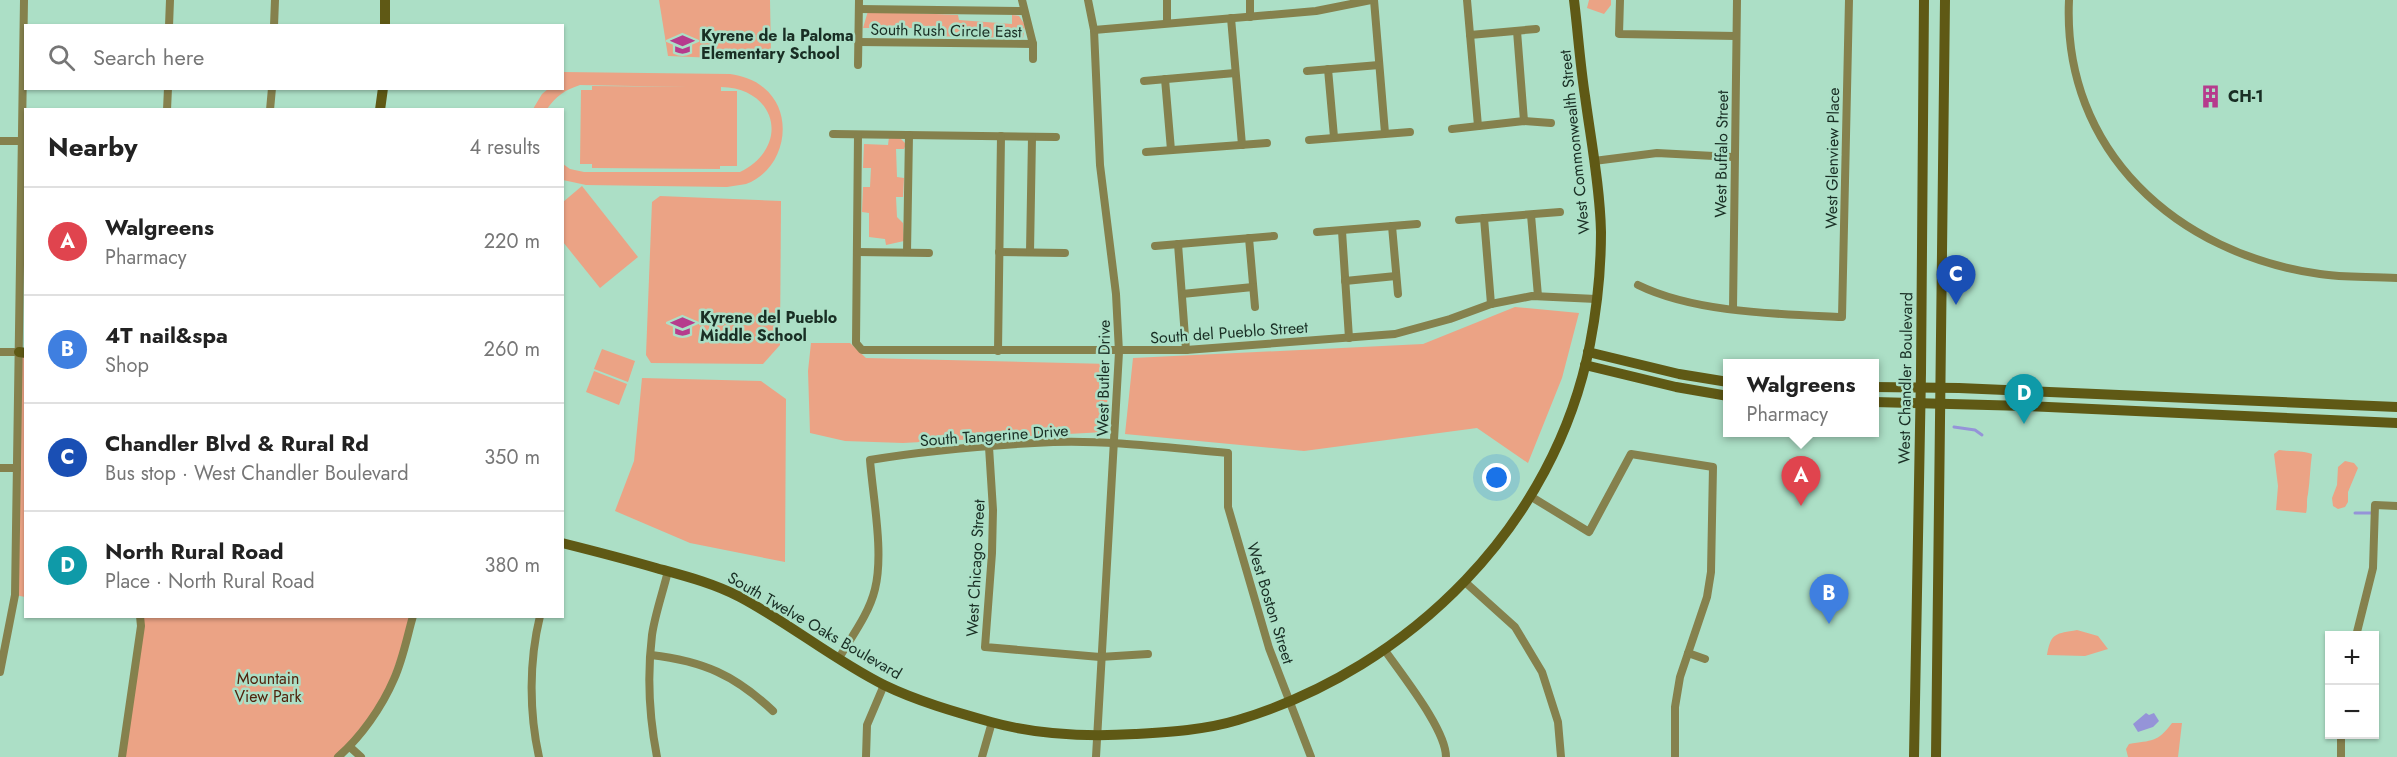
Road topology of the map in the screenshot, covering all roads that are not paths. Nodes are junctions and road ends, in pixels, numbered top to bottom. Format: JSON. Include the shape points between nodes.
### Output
{"nodes":[{"id":1,"x":24,"y":0,"type":"edge"},
{"id":2,"x":170,"y":0,"type":"edge"},
{"id":3,"x":275,"y":0,"type":"edge"},
{"id":4,"x":385,"y":0,"type":"edge"},
{"id":5,"x":859,"y":0,"type":"edge"},
{"id":6,"x":1022,"y":0,"type":"edge"},
{"id":7,"x":1088,"y":0,"type":"edge"},
{"id":8,"x":1167,"y":0,"type":"edge"},
{"id":9,"x":1250,"y":0,"type":"edge"},
{"id":10,"x":1372,"y":0,"type":"edge"},
{"id":11,"x":1467,"y":0,"type":"edge"},
{"id":12,"x":1574,"y":0,"type":"edge"},
{"id":13,"x":1620,"y":0,"type":"edge"},
{"id":14,"x":1737,"y":0,"type":"edge"},
{"id":15,"x":1849,"y":0,"type":"edge"},
{"id":16,"x":1924,"y":0,"type":"edge"},
{"id":17,"x":1945,"y":0,"type":"edge"},
{"id":18,"x":2069,"y":0,"type":"edge"},
{"id":19,"x":859,"y":9,"type":"junction"},
{"id":20,"x":1024,"y":11,"type":"junction"},
{"id":21,"x":1250,"y":16,"type":"junction"},
{"id":22,"x":1231,"y":18,"type":"junction"},
{"id":23,"x":1167,"y":23,"type":"junction"},
{"id":24,"x":169,"y":24,"type":"edge"},
{"id":25,"x":274,"y":24,"type":"edge"},
{"id":26,"x":385,"y":24,"type":"edge"},
{"id":27,"x":1536,"y":29,"type":"dead end"},
{"id":28,"x":1094,"y":30,"type":"junction"},
{"id":29,"x":1517,"y":31,"type":"junction"},
{"id":30,"x":1470,"y":35,"type":"junction"},
{"id":31,"x":1736,"y":36,"type":"junction"},
{"id":32,"x":859,"y":42,"type":"junction"},
{"id":33,"x":1033,"y":44,"type":"junction"},
{"id":34,"x":1033,"y":59,"type":"dead end"},
{"id":35,"x":858,"y":65,"type":"dead end"},
{"id":36,"x":1379,"y":65,"type":"junction"},
{"id":37,"x":1328,"y":69,"type":"junction"},
{"id":38,"x":1307,"y":71,"type":"dead end"},
{"id":39,"x":1235,"y":73,"type":"junction"},
{"id":40,"x":1165,"y":79,"type":"junction"},
{"id":41,"x":1144,"y":81,"type":"dead end"},
{"id":42,"x":168,"y":90,"type":"edge"},
{"id":43,"x":272,"y":90,"type":"edge"},
{"id":44,"x":383,"y":90,"type":"edge"},
{"id":45,"x":167,"y":108,"type":"edge"},
{"id":46,"x":270,"y":108,"type":"edge"},
{"id":47,"x":380,"y":108,"type":"edge"},
{"id":48,"x":1524,"y":121,"type":"junction"},
{"id":49,"x":1551,"y":123,"type":"dead end"},
{"id":50,"x":1478,"y":126,"type":"junction"},
{"id":51,"x":1452,"y":129,"type":"dead end"},
{"id":52,"x":1410,"y":132,"type":"dead end"},
{"id":53,"x":1384,"y":133,"type":"junction"},
{"id":54,"x":834,"y":134,"type":"dead end"},
{"id":55,"x":858,"y":135,"type":"junction"},
{"id":56,"x":909,"y":135,"type":"junction"},
{"id":57,"x":1001,"y":136,"type":"junction"},
{"id":58,"x":1032,"y":137,"type":"junction"},
{"id":59,"x":1056,"y":137,"type":"dead end"},
{"id":60,"x":1334,"y":137,"type":"junction"},
{"id":61,"x":1309,"y":140,"type":"dead end"},
{"id":62,"x":0,"y":141,"type":"edge"},
{"id":63,"x":24,"y":141,"type":"edge"},
{"id":64,"x":1267,"y":143,"type":"dead end"},
{"id":65,"x":1242,"y":145,"type":"junction"},
{"id":66,"x":1171,"y":150,"type":"junction"},
{"id":67,"x":1146,"y":152,"type":"dead end"},
{"id":68,"x":1733,"y":157,"type":"junction"},
{"id":69,"x":1594,"y":161,"type":"junction"},
{"id":70,"x":1560,"y":212,"type":"dead end"},
{"id":71,"x":1531,"y":215,"type":"junction"},
{"id":72,"x":1484,"y":218,"type":"junction"},
{"id":73,"x":1459,"y":220,"type":"dead end"},
{"id":74,"x":1417,"y":224,"type":"dead end"},
{"id":75,"x":1392,"y":226,"type":"junction"},
{"id":76,"x":1342,"y":231,"type":"junction"},
{"id":77,"x":1317,"y":232,"type":"dead end"},
{"id":78,"x":1274,"y":236,"type":"dead end"},
{"id":79,"x":1249,"y":238,"type":"junction"},
{"id":80,"x":1178,"y":244,"type":"junction"},
{"id":81,"x":1155,"y":246,"type":"dead end"},
{"id":82,"x":857,"y":252,"type":"junction"},
{"id":83,"x":908,"y":252,"type":"junction"},
{"id":84,"x":999,"y":252,"type":"junction"},
{"id":85,"x":1030,"y":252,"type":"junction"},
{"id":86,"x":929,"y":253,"type":"dead end"},
{"id":87,"x":1065,"y":253,"type":"dead end"},
{"id":88,"x":23,"y":272,"type":"edge"},
{"id":89,"x":1396,"y":276,"type":"junction"},
{"id":90,"x":2397,"y":278,"type":"edge"},
{"id":91,"x":1345,"y":281,"type":"junction"},
{"id":92,"x":1638,"y":285,"type":"dead end"},
{"id":93,"x":1253,"y":287,"type":"junction"},
{"id":94,"x":1182,"y":294,"type":"junction"},
{"id":95,"x":1398,"y":294,"type":"dead end"},
{"id":96,"x":1538,"y":296,"type":"junction"},
{"id":97,"x":1596,"y":299,"type":"junction"},
{"id":98,"x":1491,"y":304,"type":"junction"},
{"id":99,"x":1255,"y":307,"type":"dead end"},
{"id":100,"x":1733,"y":309,"type":"junction"},
{"id":101,"x":1349,"y":338,"type":"junction"},
{"id":102,"x":1186,"y":350,"type":"junction"},
{"id":103,"x":998,"y":351,"type":"junction"},
{"id":104,"x":0,"y":352,"type":"edge"},
{"id":105,"x":1119,"y":352,"type":"junction"},
{"id":106,"x":1588,"y":352,"type":"junction"},
{"id":107,"x":22,"y":353,"type":"edge"},
{"id":108,"x":1585,"y":365,"type":"junction"},
{"id":109,"x":1723,"y":381,"type":"edge"},
{"id":110,"x":1879,"y":387,"type":"edge"},
{"id":111,"x":1921,"y":387,"type":"junction"},
{"id":112,"x":1941,"y":387,"type":"junction"},
{"id":113,"x":1723,"y":395,"type":"edge"},
{"id":114,"x":1879,"y":402,"type":"edge"},
{"id":115,"x":1921,"y":403,"type":"junction"},
{"id":116,"x":1941,"y":403,"type":"junction"},
{"id":117,"x":2397,"y":407,"type":"edge"},
{"id":118,"x":2397,"y":423,"type":"edge"},
{"id":119,"x":1116,"y":443,"type":"junction"},
{"id":120,"x":989,"y":447,"type":"junction"},
{"id":121,"x":1228,"y":453,"type":"joint"},
{"id":122,"x":0,"y":468,"type":"edge"},
{"id":123,"x":17,"y":468,"type":"junction"},
{"id":124,"x":1530,"y":496,"type":"junction"},
{"id":125,"x":2397,"y":506,"type":"edge"},
{"id":126,"x":564,"y":544,"type":"edge"},
{"id":127,"x":668,"y":571,"type":"junction"},
{"id":128,"x":1465,"y":582,"type":"junction"},
{"id":129,"x":15,"y":596,"type":"junction"},
{"id":130,"x":24,"y":597,"type":"edge"},
{"id":131,"x":140,"y":618,"type":"edge"},
{"id":132,"x":412,"y":618,"type":"edge"},
{"id":133,"x":540,"y":618,"type":"edge"},
{"id":134,"x":2357,"y":631,"type":"edge"},
{"id":135,"x":1384,"y":649,"type":"junction"},
{"id":136,"x":1688,"y":653,"type":"junction"},
{"id":137,"x":1148,"y":654,"type":"dead end"},
{"id":138,"x":651,"y":655,"type":"junction"},
{"id":139,"x":1101,"y":657,"type":"junction"},
{"id":140,"x":839,"y":658,"type":"junction"},
{"id":141,"x":1705,"y":659,"type":"dead end"},
{"id":142,"x":1916,"y":668,"type":"junction"},
{"id":143,"x":1937,"y":669,"type":"junction"},
{"id":144,"x":0,"y":672,"type":"edge"},
{"id":145,"x":884,"y":685,"type":"junction"},
{"id":146,"x":1289,"y":702,"type":"junction"},
{"id":147,"x":773,"y":711,"type":"dead end"},
{"id":148,"x":992,"y":722,"type":"junction"},
{"id":149,"x":1096,"y":736,"type":"junction"},
{"id":150,"x":2341,"y":739,"type":"edge"},
{"id":151,"x":350,"y":747,"type":"junction"},
{"id":152,"x":122,"y":757,"type":"edge"},
{"id":153,"x":338,"y":757,"type":"edge"},
{"id":154,"x":361,"y":757,"type":"edge"},
{"id":155,"x":538,"y":757,"type":"edge"},
{"id":156,"x":657,"y":757,"type":"edge"},
{"id":157,"x":866,"y":757,"type":"edge"},
{"id":158,"x":982,"y":757,"type":"edge"},
{"id":159,"x":1096,"y":757,"type":"edge"},
{"id":160,"x":1311,"y":757,"type":"edge"},
{"id":161,"x":1446,"y":757,"type":"edge"},
{"id":162,"x":1561,"y":757,"type":"edge"},
{"id":163,"x":1675,"y":757,"type":"edge"},
{"id":164,"x":1914,"y":757,"type":"edge"},
{"id":165,"x":1936,"y":757,"type":"edge"},
{"id":166,"x":2341,"y":757,"type":"edge"}],
"edges":[{"from":1,"to":63,"type":"street"},
{"from":2,"to":24,"type":"street"},
{"from":3,"to":25,"type":"street"},
{"from":4,"to":26,"type":"main road"},
{"from":5,"to":19,"type":"street","name":"South Rush Circle East"},
{"from":6,"to":20,"type":"street","name":"South Rush Circle East"},
{"from":7,"to":28,"type":"street","name":"West Butler Drive"},
{"from":8,"to":23,"type":"street"},
{"from":9,"to":21,"type":"street"},
{"from":10,"to":21,"type":"street","via":[[1316,11]]},
{"from":10,"to":36,"type":"street"},
{"from":11,"to":30,"type":"street"},
{"from":12,"to":69,"type":"main road","name":"West Commonwealth Street"},
{"from":13,"to":31,"type":"street","via":[[1619,34]]},
{"from":14,"to":31,"type":"street","name":"West Buffalo Street"},
{"from":15,"to":100,"type":"street","name":"West Glenview Place","via":[[1842,316]]},
{"from":16,"to":111,"type":"main road","name":"West Chandler Boulevard"},
{"from":17,"to":112,"type":"main road"},
{"from":18,"to":90,"type":"street","via":[[2073,57],[2091,118],[2108,151],[2155,204],[2197,233],[2252,257],[2320,274]]},
{"from":19,"to":20,"type":"street","name":"South Rush Circle East"},
{"from":19,"to":32,"type":"street","name":"South Rush Circle East"},
{"from":20,"to":33,"type":"street","name":"South Rush Circle East"},
{"from":21,"to":22,"type":"street"},
{"from":22,"to":23,"type":"street"},
{"from":22,"to":39,"type":"street"},
{"from":23,"to":28,"type":"street"},
{"from":27,"to":29,"type":"street"},
{"from":28,"to":105,"type":"street","name":"West Butler Drive","via":[[1100,165]]},
{"from":29,"to":30,"type":"street"},
{"from":29,"to":48,"type":"street"},
{"from":30,"to":50,"type":"street"},
{"from":31,"to":68,"type":"street","name":"West Buffalo Street"},
{"from":32,"to":33,"type":"street","name":"South Rush Circle East"},
{"from":32,"to":35,"type":"street","name":"South Rush Circle East"},
{"from":33,"to":34,"type":"street","name":"South Rush Circle East"},
{"from":36,"to":37,"type":"street"},
{"from":36,"to":53,"type":"street"},
{"from":37,"to":38,"type":"street"},
{"from":37,"to":60,"type":"street"},
{"from":39,"to":40,"type":"street"},
{"from":39,"to":65,"type":"street"},
{"from":40,"to":41,"type":"street"},
{"from":40,"to":66,"type":"street"},
{"from":42,"to":45,"type":"street"},
{"from":43,"to":46,"type":"street"},
{"from":44,"to":47,"type":"main road"},
{"from":48,"to":49,"type":"street"},
{"from":48,"to":50,"type":"street"},
{"from":50,"to":51,"type":"street"},
{"from":52,"to":53,"type":"street"},
{"from":53,"to":60,"type":"street"},
{"from":54,"to":55,"type":"street"},
{"from":55,"to":56,"type":"street"},
{"from":55,"to":82,"type":"street"},
{"from":56,"to":57,"type":"street"},
{"from":56,"to":83,"type":"street"},
{"from":57,"to":58,"type":"street"},
{"from":57,"to":84,"type":"street"},
{"from":58,"to":59,"type":"street"},
{"from":58,"to":85,"type":"street"},
{"from":60,"to":61,"type":"street"},
{"from":62,"to":63,"type":"street"},
{"from":63,"to":88,"type":"street"},
{"from":64,"to":65,"type":"street"},
{"from":65,"to":66,"type":"street"},
{"from":66,"to":67,"type":"street"},
{"from":68,"to":69,"type":"street","via":[[1657,153]]},
{"from":68,"to":100,"type":"street","name":"West Buffalo Street"},
{"from":69,"to":97,"type":"main road","name":"West Commonwealth Street","via":[[1601,232]]},
{"from":70,"to":71,"type":"street"},
{"from":71,"to":72,"type":"street"},
{"from":71,"to":96,"type":"street"},
{"from":72,"to":73,"type":"street"},
{"from":72,"to":98,"type":"street"},
{"from":74,"to":75,"type":"street"},
{"from":75,"to":76,"type":"street"},
{"from":75,"to":89,"type":"street"},
{"from":76,"to":77,"type":"street"},
{"from":76,"to":91,"type":"street"},
{"from":78,"to":79,"type":"street"},
{"from":79,"to":80,"type":"street"},
{"from":79,"to":93,"type":"street"},
{"from":80,"to":81,"type":"street"},
{"from":80,"to":94,"type":"street"},
{"from":82,"to":83,"type":"street"},
{"from":82,"to":103,"type":"street","name":"South del Pueblo Street","via":[[858,347],[866,351]]},
{"from":83,"to":86,"type":"street"},
{"from":84,"to":85,"type":"street"},
{"from":84,"to":103,"type":"street"},
{"from":85,"to":87,"type":"street"},
{"from":88,"to":107,"type":"street"},
{"from":89,"to":91,"type":"street"},
{"from":89,"to":95,"type":"street"},
{"from":91,"to":101,"type":"street"},
{"from":92,"to":100,"type":"street","via":[[1675,298]]},
{"from":93,"to":94,"type":"street"},
{"from":93,"to":99,"type":"street"},
{"from":94,"to":102,"type":"street"},
{"from":96,"to":97,"type":"street","name":"South del Pueblo Street"},
{"from":96,"to":98,"type":"street","name":"South del Pueblo Street"},
{"from":97,"to":106,"type":"main road","name":"West Commonwealth Street"},
{"from":98,"to":101,"type":"street","name":"South del Pueblo Street","via":[[1416,330]]},
{"from":101,"to":102,"type":"street","name":"South del Pueblo Street"},
{"from":102,"to":105,"type":"street","name":"South del Pueblo Street"},
{"from":103,"to":105,"type":"street","name":"South del Pueblo Street"},
{"from":104,"to":107,"type":"street"},
{"from":105,"to":119,"type":"street","name":"West Butler Drive"},
{"from":106,"to":108,"type":"main road","name":"South Twelve Oaks Boulevard"},
{"from":106,"to":109,"type":"main road"},
{"from":107,"to":123,"type":"street"},
{"from":108,"to":113,"type":"main road"},
{"from":108,"to":124,"type":"main road","name":"South Twelve Oaks Boulevard","via":[[1566,427]]},
{"from":110,"to":111,"type":"main road"},
{"from":111,"to":112,"type":"main road"},
{"from":111,"to":115,"type":"main road","name":"West Chandler Boulevard"},
{"from":112,"to":116,"type":"main road"},
{"from":112,"to":117,"type":"main road"},
{"from":114,"to":115,"type":"main road"},
{"from":115,"to":116,"type":"main road"},
{"from":115,"to":142,"type":"main road","name":"West Chandler Boulevard"},
{"from":116,"to":118,"type":"main road"},
{"from":116,"to":143,"type":"main road"},
{"from":119,"to":120,"type":"street","name":"South Tangerine Drive"},
{"from":119,"to":121,"type":"street","name":"South Tangerine Drive"},
{"from":119,"to":139,"type":"street","name":"West Butler Drive"},
{"from":120,"to":139,"type":"street","name":"West Chicago Street","via":[[993,542],[985,647]]},
{"from":120,"to":140,"type":"street","name":"South Tangerine Drive","via":[[870,460],[878,564],[875,589],[865,615]]},
{"from":121,"to":146,"type":"street","name":"West Boston Street","via":[[1228,507]]},
{"from":122,"to":123,"type":"street"},
{"from":123,"to":129,"type":"street"},
{"from":124,"to":128,"type":"main road","name":"South Twelve Oaks Boulevard"},
{"from":124,"to":136,"type":"street","via":[[1589,532],[1631,454],[1713,467],[1711,572]]},
{"from":125,"to":134,"type":"street","via":[[2374,505],[2373,568]]},
{"from":126,"to":127,"type":"main road","name":"South Twelve Oaks Boulevard"},
{"from":127,"to":138,"type":"street","via":[[652,634]]},
{"from":127,"to":140,"type":"main road","name":"South Twelve Oaks Boulevard","via":[[738,596]]},
{"from":128,"to":135,"type":"main road","name":"South Twelve Oaks Boulevard","via":[[1427,618]]},
{"from":128,"to":162,"type":"street","via":[[1515,627],[1542,672],[1558,722]]},
{"from":129,"to":130,"type":"street"},
{"from":129,"to":144,"type":"street"},
{"from":131,"to":152,"type":"street"},
{"from":132,"to":151,"type":"street","via":[[395,678]]},
{"from":133,"to":155,"type":"street","via":[[532,705]]},
{"from":135,"to":146,"type":"main road","name":"South Twelve Oaks Boulevard","via":[[1340,678]]},
{"from":135,"to":161,"type":"street","via":[[1446,746]]},
{"from":136,"to":141,"type":"street"},
{"from":136,"to":163,"type":"street","via":[[1675,707]]},
{"from":137,"to":139,"type":"street"},
{"from":138,"to":147,"type":"street","via":[[684,659],[732,677]]},
{"from":138,"to":156,"type":"street","via":[[649,700]]},
{"from":139,"to":149,"type":"street","name":"West Butler Drive"},
{"from":140,"to":145,"type":"main road","name":"South Twelve Oaks Boulevard"},
{"from":142,"to":143,"type":"main road"},
{"from":142,"to":164,"type":"main road","name":"West Chandler Boulevard"},
{"from":143,"to":165,"type":"main road"},
{"from":145,"to":148,"type":"main road","name":"South Twelve Oaks Boulevard"},
{"from":145,"to":157,"type":"street","via":[[867,726]]},
{"from":146,"to":149,"type":"main road","name":"South Twelve Oaks Boulevard","via":[[1235,721]]},
{"from":146,"to":160,"type":"street","name":"West Boston Street"},
{"from":148,"to":149,"type":"main road","name":"South Twelve Oaks Boulevard","via":[[1020,729]]},
{"from":148,"to":158,"type":"street"},
{"from":149,"to":159,"type":"street","name":"West Butler Drive"},
{"from":150,"to":166,"type":"street"},
{"from":151,"to":153,"type":"street"},
{"from":151,"to":154,"type":"street"}]}
